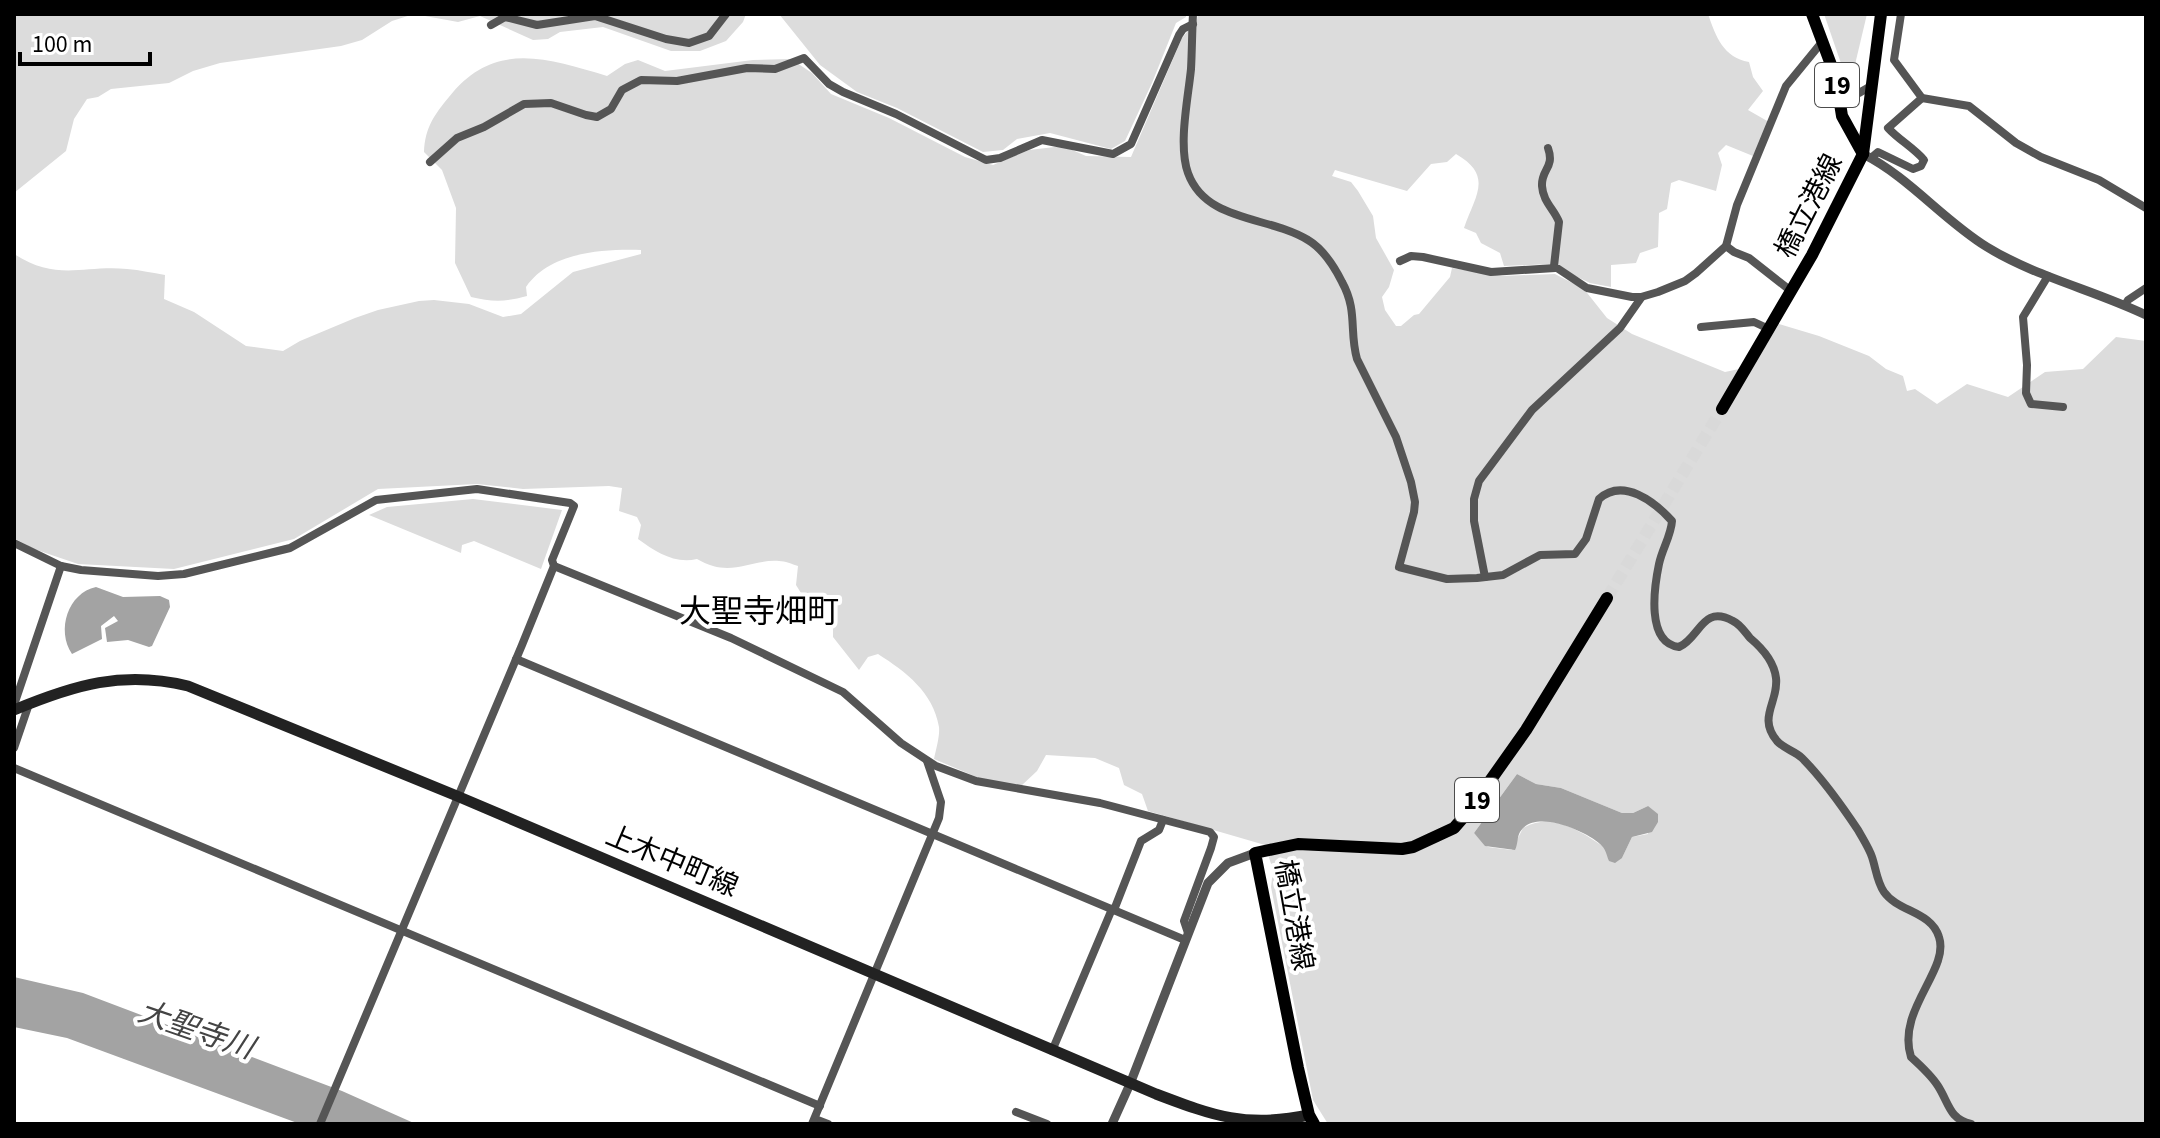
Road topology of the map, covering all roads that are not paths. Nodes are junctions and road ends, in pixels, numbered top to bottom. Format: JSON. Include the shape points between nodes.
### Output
{"nodes":[{"id":1,"x":726,"y":14,"type":"edge"},
{"id":2,"x":1812,"y":14,"type":"edge"},
{"id":3,"x":1881,"y":14,"type":"edge"},
{"id":4,"x":1901,"y":14,"type":"edge"},
{"id":5,"x":1193,"y":19,"type":"edge"},
{"id":6,"x":491,"y":25,"type":"dead end"},
{"id":7,"x":1822,"y":42,"type":"junction"},
{"id":8,"x":1871,"y":86,"type":"junction"},
{"id":9,"x":1839,"y":92,"type":"junction"},
{"id":10,"x":1922,"y":98,"type":"junction"},
{"id":11,"x":1548,"y":148,"type":"dead end"},
{"id":12,"x":1867,"y":156,"type":"junction"},
{"id":13,"x":430,"y":162,"type":"dead end"},
{"id":14,"x":2146,"y":208,"type":"edge"},
{"id":15,"x":1726,"y":246,"type":"junction"},
{"id":16,"x":1400,"y":261,"type":"dead end"},
{"id":17,"x":1555,"y":268,"type":"junction"},
{"id":18,"x":2048,"y":276,"type":"junction"},
{"id":19,"x":2146,"y":288,"type":"edge"},
{"id":20,"x":1791,"y":291,"type":"junction"},
{"id":21,"x":1641,"y":297,"type":"junction"},
{"id":22,"x":2125,"y":305,"type":"junction"},
{"id":23,"x":2146,"y":315,"type":"edge"},
{"id":24,"x":1701,"y":327,"type":"dead end"},
{"id":25,"x":1769,"y":329,"type":"junction"},
{"id":26,"x":2063,"y":407,"type":"dead end"},
{"id":27,"x":1722,"y":409,"type":"tunnel mouth"},
{"id":28,"x":14,"y":543,"type":"edge"},
{"id":29,"x":61,"y":566,"type":"junction"},
{"id":30,"x":554,"y":566,"type":"junction"},
{"id":31,"x":1485,"y":577,"type":"junction"},
{"id":32,"x":1607,"y":598,"type":"tunnel mouth"},
{"id":33,"x":516,"y":659,"type":"junction"},
{"id":34,"x":29,"y":704,"type":"junction"},
{"id":35,"x":14,"y":708,"type":"edge"},
{"id":36,"x":14,"y":748,"type":"edge"},
{"id":37,"x":927,"y":760,"type":"junction"},
{"id":38,"x":14,"y":768,"type":"edge"},
{"id":39,"x":457,"y":796,"type":"junction"},
{"id":40,"x":1163,"y":820,"type":"junction"},
{"id":41,"x":934,"y":834,"type":"junction"},
{"id":42,"x":1255,"y":853,"type":"junction"},
{"id":43,"x":1113,"y":910,"type":"junction"},
{"id":44,"x":403,"y":931,"type":"junction"},
{"id":45,"x":1186,"y":937,"type":"junction"},
{"id":46,"x":875,"y":973,"type":"junction"},
{"id":47,"x":1052,"y":1051,"type":"junction"},
{"id":48,"x":1130,"y":1084,"type":"junction"},
{"id":49,"x":820,"y":1106,"type":"junction"},
{"id":50,"x":1016,"y":1112,"type":"dead end"},
{"id":51,"x":1312,"y":1120,"type":"edge"},
{"id":52,"x":813,"y":1121,"type":"edge"},
{"id":53,"x":320,"y":1124,"type":"edge"},
{"id":54,"x":828,"y":1124,"type":"edge"},
{"id":55,"x":1047,"y":1124,"type":"edge"},
{"id":56,"x":1112,"y":1124,"type":"edge"},
{"id":57,"x":1971,"y":1124,"type":"edge"}],
"edges":[{"from":1,"to":6,"type":"street","via":[[709,36],[689,43],[595,16],[537,25],[505,17]]},
{"from":2,"to":7,"type":"main road","name":"橋立港線","number":"19"},
{"from":3,"to":8,"type":"main road"},
{"from":4,"to":10,"type":"street","via":[[1894,60]]},
{"from":5,"to":13,"type":"street","via":[[1179,35],[1131,144],[1113,154],[1042,140],[986,160],[843,92],[804,58],[775,69],[641,80],[622,90],[611,109],[597,117],[551,103],[524,104],[457,138]]},
{"from":5,"to":31,"type":"street","via":[[1185,143],[1189,176],[1223,210],[1308,240],[1324,253],[1342,282],[1354,315],[1357,359],[1411,482],[1414,512],[1399,567],[1447,579]]},
{"from":7,"to":9,"type":"main road","name":"橋立港線","number":"19"},
{"from":7,"to":15,"type":"street","via":[[1786,86],[1737,205]]},
{"from":8,"to":9,"type":"street","via":[[1845,96]]},
{"from":8,"to":12,"type":"main road"},
{"from":9,"to":12,"type":"main road","name":"橋立港線","number":"19","via":[[1842,116]]},
{"from":10,"to":12,"type":"street","via":[[1888,128],[1924,160],[1921,166],[1913,169],[1878,152]]},
{"from":10,"to":14,"type":"street","via":[[1969,106],[2028,150],[2099,180]]},
{"from":11,"to":17,"type":"street","via":[[1552,160],[1542,185],[1546,205],[1559,222]]},
{"from":12,"to":18,"type":"street","via":[[1973,238]]},
{"from":12,"to":20,"type":"main road","name":"橋立港線"},
{"from":15,"to":20,"type":"street"},
{"from":15,"to":21,"type":"street","via":[[1685,281]]},
{"from":16,"to":17,"type":"street","via":[[1423,257],[1491,272]]},
{"from":17,"to":21,"type":"street","via":[[1587,288]]},
{"from":18,"to":22,"type":"street"},
{"from":18,"to":26,"type":"street","via":[[2023,317],[2026,393],[2031,404]]},
{"from":19,"to":22,"type":"street"},
{"from":20,"to":25,"type":"main road","name":"橋立港線"},
{"from":21,"to":31,"type":"street","via":[[1620,328],[1532,410],[1479,481],[1474,521]]},
{"from":22,"to":23,"type":"street"},
{"from":24,"to":25,"type":"street","via":[[1754,322]]},
{"from":25,"to":27,"type":"main road","name":"橋立港線"},
{"from":28,"to":29,"type":"street"},
{"from":29,"to":30,"type":"street","via":[[184,574],[290,548],[376,500],[477,489],[574,506]]},
{"from":29,"to":35,"type":"street"},
{"from":30,"to":33,"type":"street"},
{"from":30,"to":37,"type":"street","via":[[731,638],[843,692]]},
{"from":31,"to":57,"type":"street","via":[[1503,575],[1540,555],[1575,554],[1604,495],[1636,493],[1666,514],[1672,521],[1658,567],[1659,635],[1679,647],[1701,623],[1724,618],[1736,623],[1770,660],[1776,676],[1768,717],[1774,736],[1800,756],[1847,815],[1870,852],[1883,891],[1930,922],[1940,937],[1939,953],[1909,1027],[1909,1051],[1940,1088],[1950,1113]]},
{"from":32,"to":42,"type":"main road","name":"橋立港線","number":"19","via":[[1526,730],[1454,828],[1402,849],[1298,844]]},
{"from":33,"to":39,"type":"street"},
{"from":33,"to":41,"type":"street"},
{"from":34,"to":35,"type":"main road","name":"上木中町線"},
{"from":34,"to":36,"type":"street"},
{"from":34,"to":39,"type":"main road","name":"上木中町線","via":[[106,680],[170,681]]},
{"from":37,"to":40,"type":"street","via":[[976,781],[1089,800]]},
{"from":37,"to":41,"type":"street","via":[[941,802]]},
{"from":38,"to":44,"type":"street"},
{"from":39,"to":44,"type":"street"},
{"from":39,"to":46,"type":"main road","name":"上木中町線"},
{"from":40,"to":43,"type":"street","via":[[1159,830],[1141,841]]},
{"from":40,"to":45,"type":"street","via":[[1214,837],[1184,921]]},
{"from":41,"to":43,"type":"street"},
{"from":41,"to":46,"type":"street"},
{"from":42,"to":45,"type":"street","via":[[1228,863],[1212,877]]},
{"from":42,"to":51,"type":"main road","name":"橋立港線"},
{"from":43,"to":45,"type":"street"},
{"from":43,"to":47,"type":"street"},
{"from":44,"to":49,"type":"street"},
{"from":44,"to":53,"type":"street"},
{"from":45,"to":48,"type":"street"},
{"from":46,"to":47,"type":"main road","name":"上木中町線"},
{"from":46,"to":49,"type":"street"},
{"from":47,"to":48,"type":"main road","name":"上木中町線"},
{"from":48,"to":51,"type":"main road","name":"上木中町線","via":[[1230,1119]]},
{"from":48,"to":56,"type":"street"},
{"from":49,"to":52,"type":"street"},
{"from":50,"to":55,"type":"street"},
{"from":52,"to":54,"type":"street"}]}
